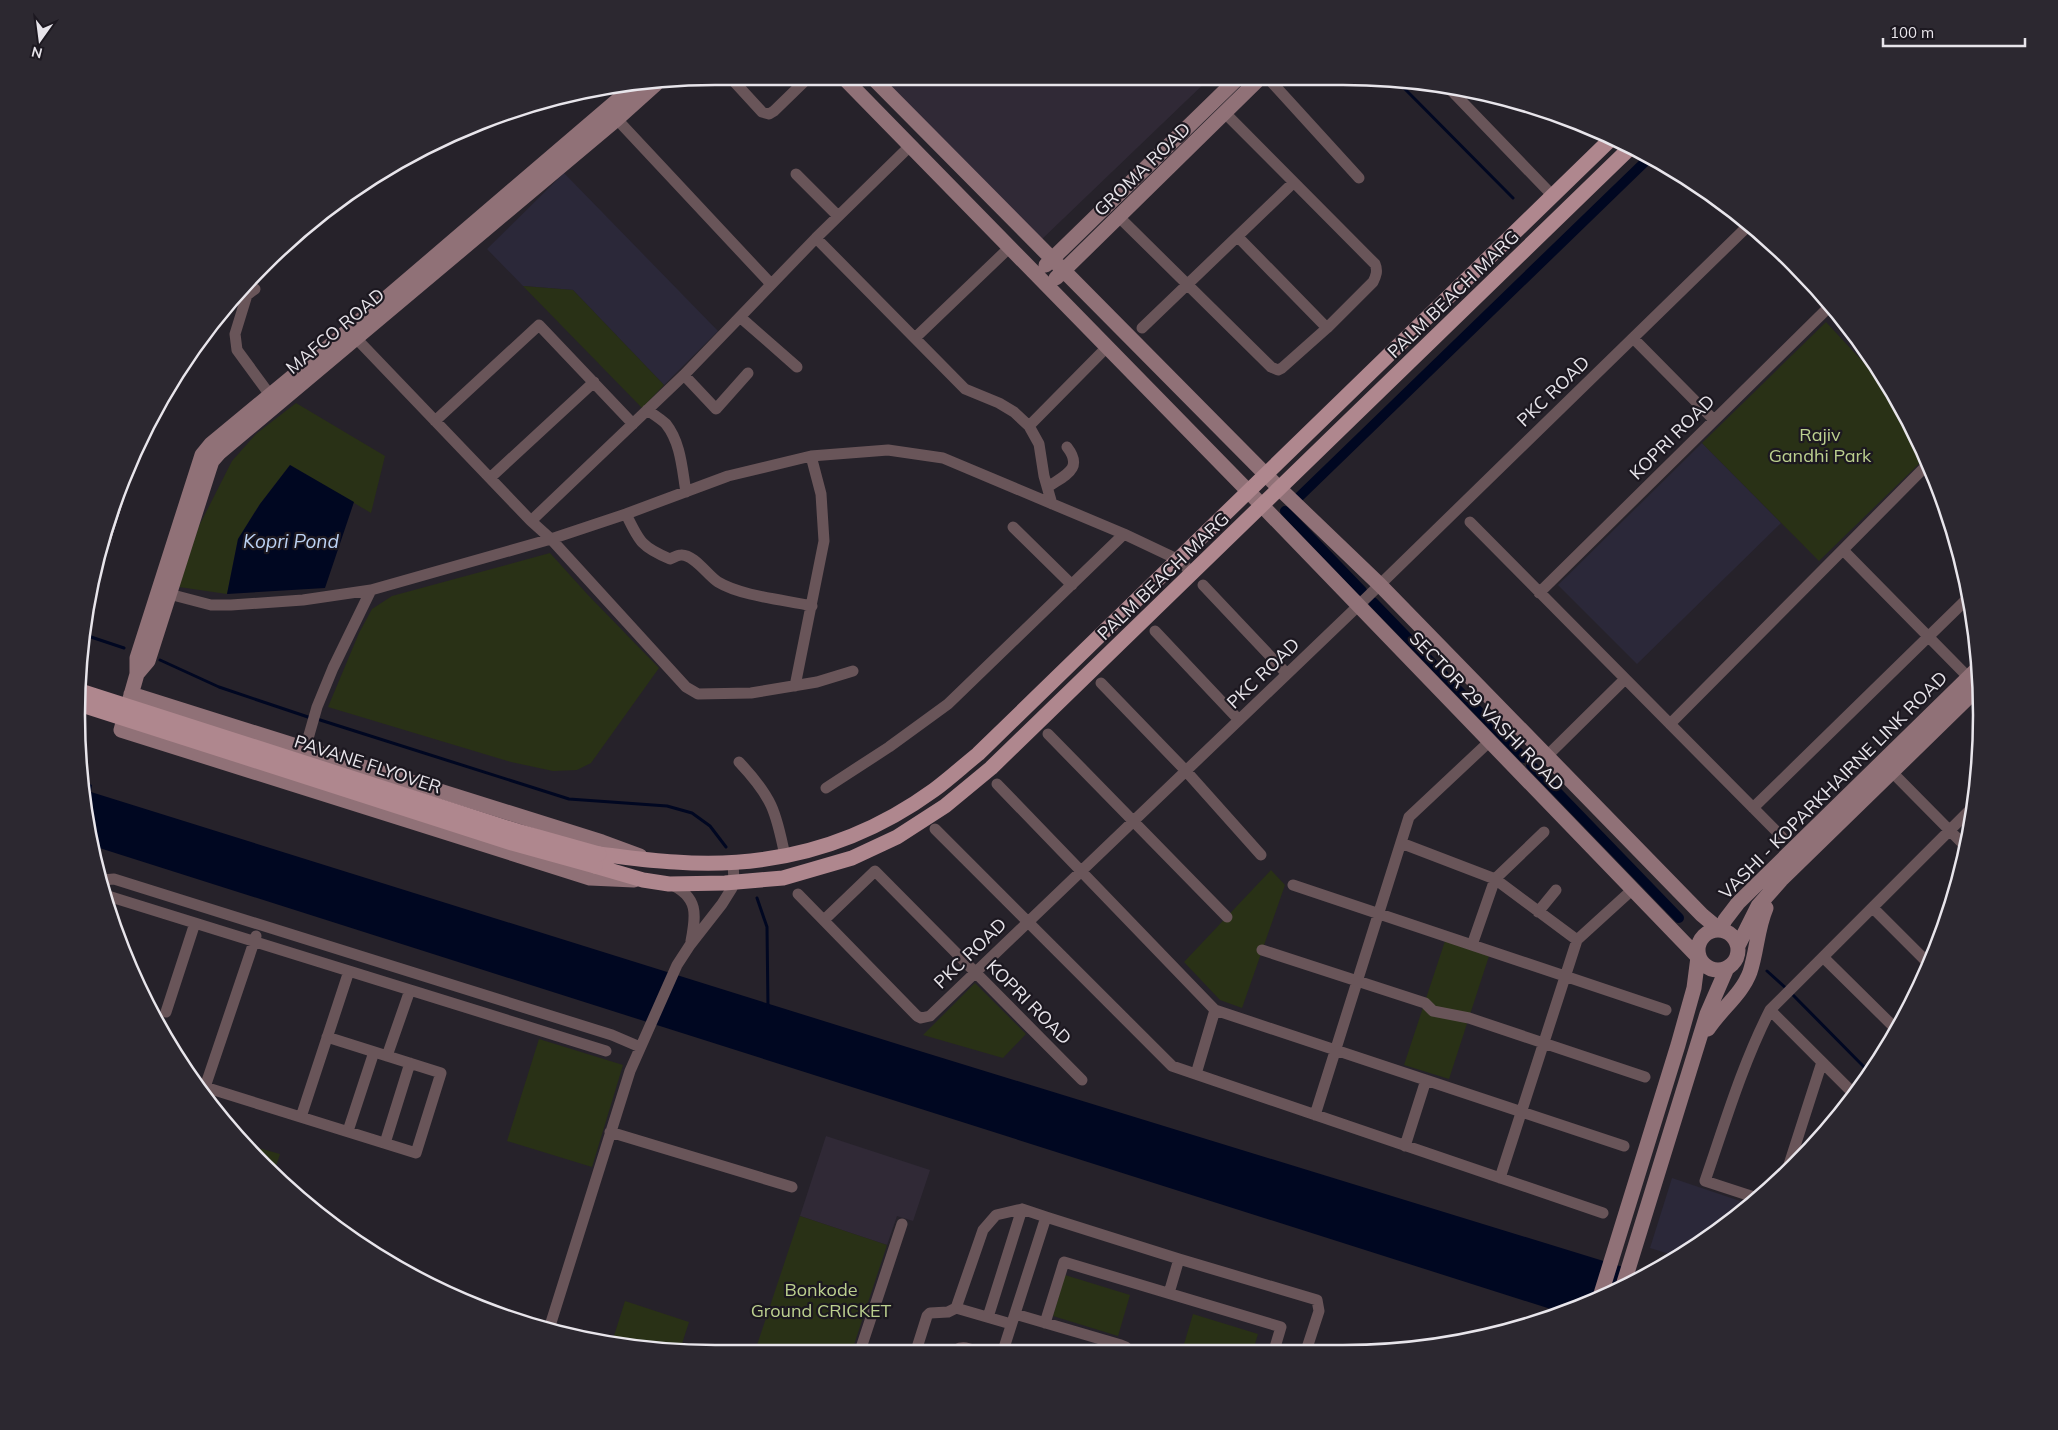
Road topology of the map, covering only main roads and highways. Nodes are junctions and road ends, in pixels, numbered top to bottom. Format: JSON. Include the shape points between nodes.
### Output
{"nodes":[{"id":1,"x":851,"y":85,"type":"edge"},
{"id":2,"x":880,"y":85,"type":"edge"},
{"id":3,"x":1231,"y":85,"type":"edge"},
{"id":4,"x":1255,"y":85,"type":"edge"},
{"id":5,"x":650,"y":88,"type":"edge"},
{"id":6,"x":630,"y":90,"type":"edge"},
{"id":7,"x":613,"y":114,"type":"junction"},
{"id":8,"x":1607,"y":143,"type":"edge"},
{"id":9,"x":1626,"y":152,"type":"edge"},
{"id":10,"x":1052,"y":259,"type":"junction"},
{"id":11,"x":1064,"y":271,"type":"junction"},
{"id":12,"x":1036,"y":275,"type":"junction"},
{"id":13,"x":1048,"y":287,"type":"junction"},
{"id":14,"x":353,"y":335,"type":"junction"},
{"id":15,"x":1265,"y":474,"type":"junction"},
{"id":16,"x":1280,"y":489,"type":"junction"},
{"id":17,"x":1248,"y":491,"type":"junction"},
{"id":18,"x":1262,"y":507,"type":"junction"},
{"id":19,"x":137,"y":674,"type":"junction"},
{"id":20,"x":1972,"y":684,"type":"edge"},
{"id":21,"x":86,"y":693,"type":"edge"},
{"id":22,"x":131,"y":694,"type":"junction"},
{"id":23,"x":85,"y":706,"type":"edge"},
{"id":24,"x":1887,"y":767,"type":"junction"},
{"id":25,"x":648,"y":859,"type":"junction"},
{"id":26,"x":597,"y":860,"type":"junction"},
{"id":27,"x":643,"y":880,"type":"junction"},
{"id":28,"x":1781,"y":880,"type":"junction"},
{"id":29,"x":1720,"y":930,"type":"junction"},
{"id":30,"x":1738,"y":946,"type":"junction"},
{"id":31,"x":1698,"y":957,"type":"junction"},
{"id":32,"x":1727,"y":968,"type":"junction"},
{"id":33,"x":1697,"y":1051,"type":"junction"},
{"id":34,"x":1625,"y":1278,"type":"edge"},
{"id":35,"x":1602,"y":1289,"type":"edge"}],
"edges":[{"from":1,"to":12,"type":"main road","name":"SECTOR 29 VASHI ROAD"},
{"from":2,"to":10,"type":"main road","name":"SECTOR 29 VASHI ROAD"},
{"from":3,"to":10,"type":"main road","name":"GROMA ROAD"},
{"from":4,"to":11,"type":"main road","name":"GROMA ROAD"},
{"from":5,"to":7,"type":"main road","name":"MAFCO ROAD"},
{"from":6,"to":7,"type":"main road","name":"MAFCO ROAD"},
{"from":7,"to":14,"type":"main road","name":"MAFCO ROAD"},
{"from":8,"to":15,"type":"main road","name":"PALM BEACH MARG"},
{"from":9,"to":16,"type":"main road","name":"PALM BEACH MARG"},
{"from":10,"to":11,"type":"main road","name":"SECTOR 29 VASHI ROAD"},
{"from":10,"to":12,"type":"main road","name":"GROMA ROAD"},
{"from":11,"to":13,"type":"main road","name":"GROMA ROAD"},
{"from":11,"to":15,"type":"main road","name":"SECTOR 29 VASHI ROAD"},
{"from":12,"to":13,"type":"main road","name":"SECTOR 29 VASHI ROAD"},
{"from":13,"to":17,"type":"main road","name":"SECTOR 29 VASHI ROAD"},
{"from":14,"to":19,"type":"main road","name":"MAFCO ROAD","via":[[212,461],[148,662]]},
{"from":14,"to":19,"type":"main road","name":"MAFCO ROAD","via":[[270,395],[202,455],[137,658]]},
{"from":15,"to":16,"type":"main road","name":"SECTOR 29 VASHI ROAD"},
{"from":15,"to":17,"type":"main road","name":"PALM BEACH MARG"},
{"from":16,"to":18,"type":"main road","name":"PALM BEACH MARG"},
{"from":16,"to":29,"type":"main road","name":"SECTOR 29 VASHI ROAD","via":[[1380,585]]},
{"from":17,"to":18,"type":"main road","name":"SECTOR 29 VASHI ROAD"},
{"from":17,"to":25,"type":"main road","name":"PALM BEACH MARG","via":[[978,754],[934,790],[887,819],[845,840],[785,856],[733,862]]},
{"from":18,"to":27,"type":"main road","name":"PALM BEACH MARG","via":[[1198,580],[991,768],[945,806],[897,837],[852,858],[783,878],[669,884]]},
{"from":18,"to":31,"type":"main road","name":"SECTOR 29 VASHI ROAD"},
{"from":19,"to":22,"type":"main road","name":"MAFCO ROAD"},
{"from":20,"to":24,"type":"main road","name":"VASHI - KOPARKHAIRNE LINK ROAD"},
{"from":21,"to":26,"type":"main road","name":"PAVANE FLYOVER","bridge":true,"via":[[517,831]]},
{"from":22,"to":25,"type":"main road"},
{"from":22,"to":27,"type":"main road","name":"MAFCO ROAD","via":[[120,730],[590,878]]},
{"from":23,"to":26,"type":"main road","name":"PAVANE FLYOVER","bridge":true,"via":[[512,843]]},
{"from":24,"to":28,"type":"main road","name":"VASHI - KOPARKHAIRNE LINK ROAD"},
{"from":24,"to":29,"type":"main road","name":"VASHI - KOPARKHAIRNE LINK ROAD","via":[[1738,903]]},
{"from":25,"to":26,"type":"main road","name":"PAVANE FLYOVER"},
{"from":26,"to":27,"type":"main road","name":"PAVANE FLYOVER"},
{"from":28,"to":30,"type":"main road","name":"VASHI - KOPARKHAIRNE LINK ROAD","via":[[1758,906]]},
{"from":28,"to":33,"type":"main road","via":[[1763,915],[1746,982],[1715,1019]]},
{"from":29,"to":30,"type":"main road","via":[[1731,935]]},
{"from":29,"to":31,"type":"main road","via":[[1702,937],[1698,943]]},
{"from":30,"to":32,"type":"main road","via":[[1736,959]]},
{"from":31,"to":32,"type":"main road","via":[[1713,970]]},
{"from":31,"to":35,"type":"main road","via":[[1694,988],[1681,1036]]},
{"from":32,"to":33,"type":"main road","via":[[1707,1014]]},
{"from":33,"to":34,"type":"main road"}]}
